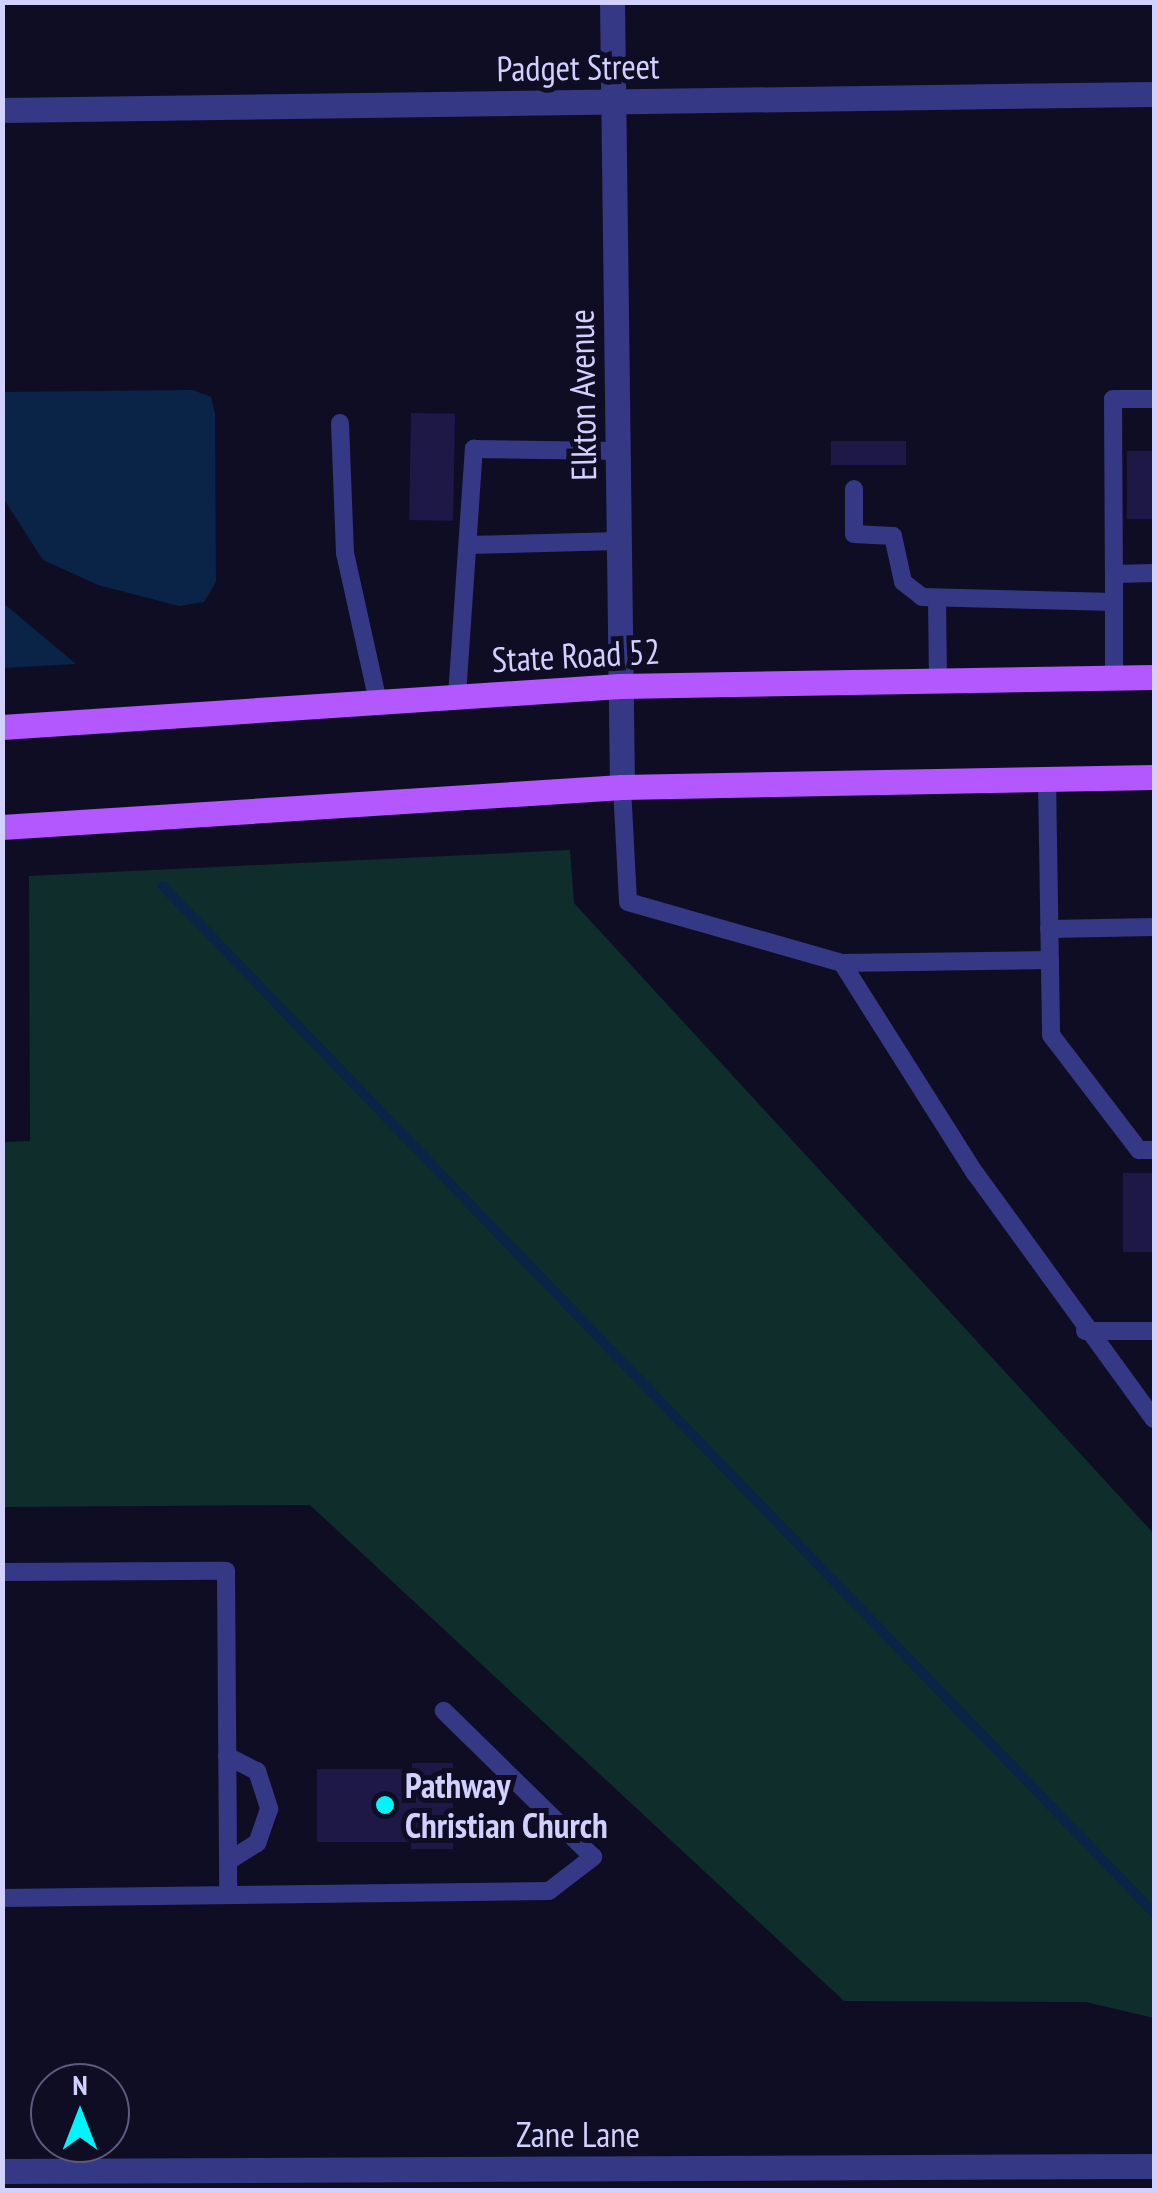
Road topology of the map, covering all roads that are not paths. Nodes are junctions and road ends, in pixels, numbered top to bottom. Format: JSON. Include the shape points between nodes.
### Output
{"nodes":[{"id":1,"x":612,"y":2,"type":"edge"},
{"id":2,"x":1154,"y":94,"type":"edge"},
{"id":3,"x":613,"y":102,"type":"junction"},
{"id":4,"x":2,"y":110,"type":"edge"},
{"id":5,"x":1154,"y":399,"type":"edge"},
{"id":6,"x":340,"y":423,"type":"dead end"},
{"id":7,"x":617,"y":451,"type":"junction"},
{"id":8,"x":854,"y":489,"type":"dead end"},
{"id":9,"x":619,"y":540,"type":"junction"},
{"id":10,"x":468,"y":545,"type":"junction"},
{"id":11,"x":1154,"y":573,"type":"edge"},
{"id":12,"x":1114,"y":574,"type":"junction"},
{"id":13,"x":938,"y":598,"type":"junction"},
{"id":14,"x":1114,"y":602,"type":"junction"},
{"id":15,"x":938,"y":678,"type":"junction"},
{"id":16,"x":1114,"y":678,"type":"junction"},
{"id":17,"x":1154,"y":678,"type":"edge"},
{"id":18,"x":620,"y":686,"type":"junction"},
{"id":19,"x":456,"y":696,"type":"junction"},
{"id":20,"x":378,"y":702,"type":"junction"},
{"id":21,"x":2,"y":727,"type":"edge"},
{"id":22,"x":1046,"y":777,"type":"junction"},
{"id":23,"x":1154,"y":777,"type":"edge"},
{"id":24,"x":622,"y":787,"type":"junction"},
{"id":25,"x":2,"y":827,"type":"edge"},
{"id":26,"x":1154,"y":927,"type":"edge"},
{"id":27,"x":1049,"y":929,"type":"junction"},
{"id":28,"x":1050,"y":960,"type":"junction"},
{"id":29,"x":842,"y":964,"type":"junction"},
{"id":30,"x":1154,"y":1150,"type":"edge"},
{"id":31,"x":1085,"y":1331,"type":"junction"},
{"id":32,"x":1154,"y":1331,"type":"edge"},
{"id":33,"x":1154,"y":1418,"type":"edge"},
{"id":34,"x":2,"y":1572,"type":"edge"},
{"id":35,"x":444,"y":1711,"type":"dead end"},
{"id":36,"x":227,"y":1756,"type":"junction"},
{"id":37,"x":228,"y":1861,"type":"junction"},
{"id":38,"x":228,"y":1895,"type":"junction"},
{"id":39,"x":2,"y":1898,"type":"edge"},
{"id":40,"x":1154,"y":2166,"type":"edge"},
{"id":41,"x":2,"y":2171,"type":"edge"}],
"edges":[{"from":1,"to":3,"type":"street","name":"Elkton Avenue"},
{"from":2,"to":3,"type":"street","name":"Padget Street"},
{"from":3,"to":4,"type":"street","name":"Padget Street"},
{"from":3,"to":7,"type":"street","name":"Elkton Avenue"},
{"from":5,"to":12,"type":"lane","via":[[1112,399]]},
{"from":6,"to":20,"type":"lane","via":[[345,554]]},
{"from":7,"to":9,"type":"street","name":"Elkton Avenue"},
{"from":7,"to":10,"type":"lane","via":[[474,448]]},
{"from":8,"to":13,"type":"lane","via":[[854,534],[893,536],[903,582],[922,597]]},
{"from":9,"to":10,"type":"lane"},
{"from":9,"to":18,"type":"street","name":"Elkton Avenue"},
{"from":10,"to":19,"type":"lane"},
{"from":11,"to":12,"type":"lane"},
{"from":12,"to":14,"type":"lane"},
{"from":13,"to":14,"type":"lane"},
{"from":13,"to":15,"type":"lane"},
{"from":14,"to":16,"type":"lane"},
{"from":15,"to":16,"type":"main road","name":"State Road 52"},
{"from":15,"to":18,"type":"main road","name":"State Road 52"},
{"from":16,"to":17,"type":"main road","name":"State Road 52"},
{"from":18,"to":19,"type":"main road","name":"State Road 52"},
{"from":18,"to":24,"type":"street","name":"Elkton Avenue"},
{"from":19,"to":20,"type":"main road","name":"State Road 52"},
{"from":20,"to":21,"type":"main road","name":"State Road 52"},
{"from":22,"to":23,"type":"main road"},
{"from":22,"to":24,"type":"main road"},
{"from":22,"to":27,"type":"lane"},
{"from":24,"to":25,"type":"main road"},
{"from":24,"to":29,"type":"lane","via":[[628,902]]},
{"from":26,"to":27,"type":"lane"},
{"from":27,"to":28,"type":"lane"},
{"from":28,"to":29,"type":"lane"},
{"from":28,"to":30,"type":"lane","via":[[1051,1035],[1139,1150]]},
{"from":29,"to":31,"type":"lane","via":[[974,1173]]},
{"from":31,"to":32,"type":"lane"},
{"from":31,"to":33,"type":"lane"},
{"from":34,"to":36,"type":"lane","via":[[226,1571]]},
{"from":35,"to":38,"type":"lane","via":[[592,1857],[549,1891]]},
{"from":36,"to":37,"type":"lane"},
{"from":36,"to":37,"type":"lane","via":[[257,1771],[269,1808],[257,1843]]},
{"from":37,"to":38,"type":"lane"},
{"from":38,"to":39,"type":"lane"},
{"from":40,"to":41,"type":"street","name":"Zane Lane"}]}
